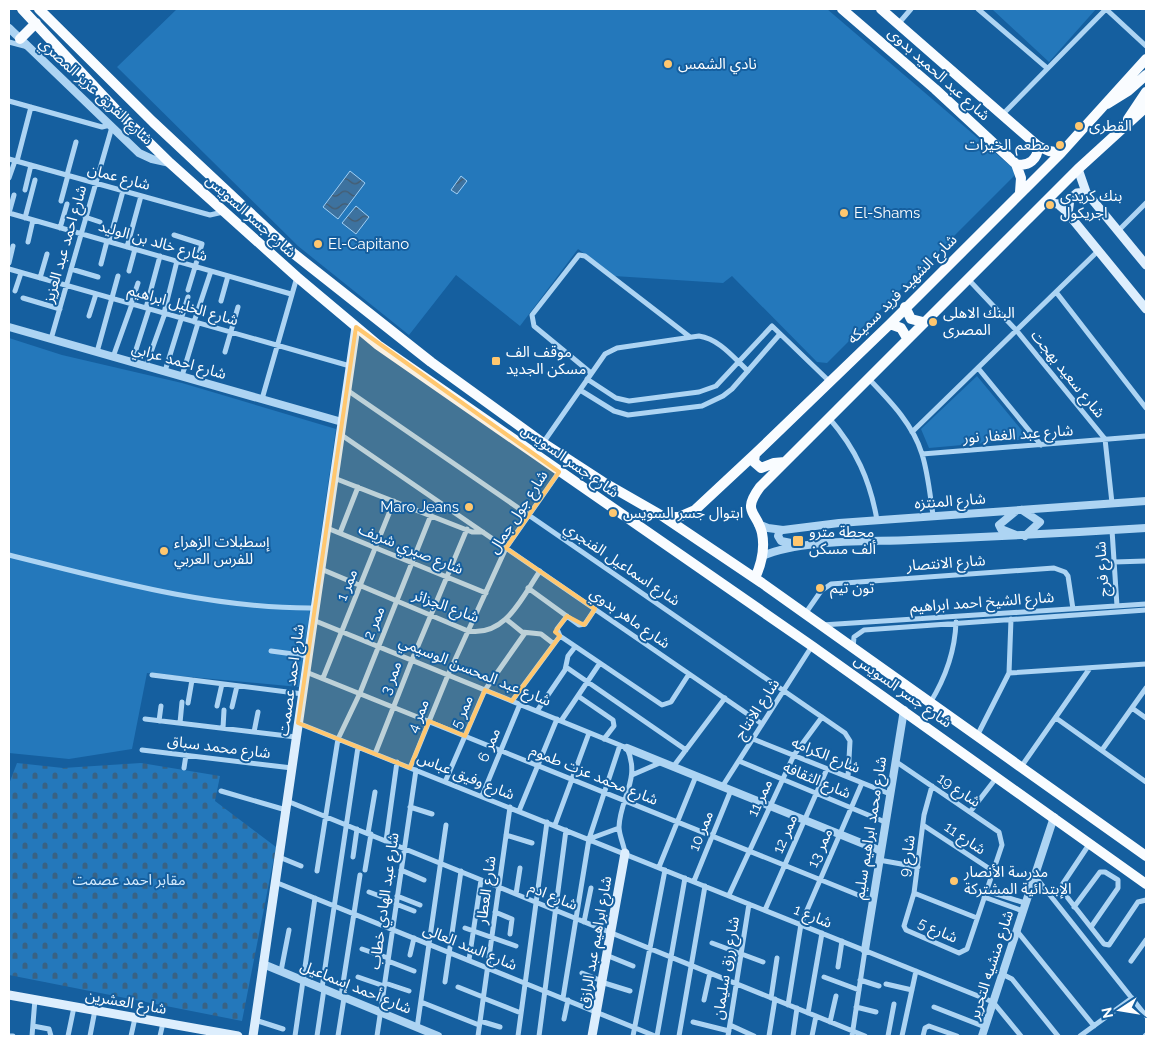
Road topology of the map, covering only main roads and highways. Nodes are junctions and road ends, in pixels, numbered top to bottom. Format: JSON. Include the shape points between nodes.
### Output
{"nodes":[{"id":1,"x":22,"y":9,"type":"edge"},
{"id":2,"x":40,"y":9,"type":"edge"},
{"id":3,"x":842,"y":9,"type":"edge"},
{"id":4,"x":881,"y":9,"type":"edge"},
{"id":5,"x":36,"y":24,"type":"junction"},
{"id":6,"x":20,"y":39,"type":"road end"},
{"id":7,"x":1146,"y":60,"type":"edge"},
{"id":8,"x":1146,"y":75,"type":"edge"},
{"id":9,"x":1146,"y":92,"type":"edge"},
{"id":10,"x":131,"y":101,"type":"junction"},
{"id":11,"x":1101,"y":108,"type":"junction"},
{"id":12,"x":1146,"y":108,"type":"edge"},
{"id":13,"x":119,"y":113,"type":"junction"},
{"id":14,"x":153,"y":122,"type":"junction"},
{"id":15,"x":1122,"y":129,"type":"junction"},
{"id":16,"x":141,"y":135,"type":"junction"},
{"id":17,"x":1038,"y":146,"type":"junction"},
{"id":18,"x":1060,"y":152,"type":"junction"},
{"id":19,"x":1016,"y":164,"type":"junction"},
{"id":20,"x":1078,"y":169,"type":"junction"},
{"id":21,"x":1020,"y":192,"type":"junction"},
{"id":22,"x":1086,"y":192,"type":"junction"},
{"id":23,"x":1045,"y":202,"type":"junction"},
{"id":24,"x":1068,"y":214,"type":"junction"},
{"id":25,"x":1146,"y":265,"type":"edge"},
{"id":26,"x":905,"y":308,"type":"junction"},
{"id":27,"x":1146,"y":309,"type":"edge"},
{"id":28,"x":923,"y":322,"type":"junction"},
{"id":29,"x":890,"y":324,"type":"junction"},
{"id":30,"x":356,"y":327,"type":"junction"},
{"id":31,"x":907,"y":338,"type":"junction"},
{"id":32,"x":755,"y":454,"type":"junction"},
{"id":33,"x":785,"y":462,"type":"junction"},
{"id":34,"x":664,"y":517,"type":"junction"},
{"id":35,"x":754,"y":578,"type":"junction"},
{"id":36,"x":625,"y":853,"type":"road end"},
{"id":37,"x":1146,"y":856,"type":"edge"},
{"id":38,"x":1146,"y":884,"type":"edge"},
{"id":39,"x":9,"y":995,"type":"edge"},
{"id":40,"x":212,"y":1034,"type":"edge"},
{"id":41,"x":238,"y":1036,"type":"edge"},
{"id":42,"x":253,"y":1036,"type":"edge"},
{"id":43,"x":592,"y":1036,"type":"edge"}],
"edges":[{"from":1,"to":5,"type":"main road","name":"شارع جسر السويس"},
{"from":2,"to":10,"type":"main road","name":"شارع جسر السويس"},
{"from":3,"to":19,"type":"main road","name":"شارع عبد الحميد بدوى"},
{"from":4,"to":17,"type":"main road","name":"شارع عبد الحميد بدوى"},
{"from":5,"to":6,"type":"main road"},
{"from":5,"to":13,"type":"main road","name":"شارع جسر السويس"},
{"from":7,"to":11,"type":"main road","name":"شارع الشهيد فريد سميكه"},
{"from":8,"to":11,"type":"main road"},
{"from":9,"to":15,"type":"main road"},
{"from":10,"to":13,"type":"main road","via":[[135,113]]},
{"from":10,"to":14,"type":"main road","name":"شارع جسر السويس"},
{"from":11,"to":18,"type":"main road","name":"شارع الشهيد فريد سميكه"},
{"from":12,"to":15,"type":"main road"},
{"from":13,"to":16,"type":"main road","name":"شارع جسر السويس"},
{"from":14,"to":16,"type":"main road","via":[[144,126]]},
{"from":14,"to":34,"type":"main road","name":"شارع جسر السويس","via":[[293,253],[431,362],[543,443]]},
{"from":15,"to":20,"type":"main road"},
{"from":16,"to":30,"type":"main road","name":"شارع جسر السويس","via":[[223,212]]},
{"from":17,"to":18,"type":"main road","name":"شارع عبد الحميد بدوى"},
{"from":17,"to":19,"type":"main road","via":[[1032,161]]},
{"from":18,"to":21,"type":"main road","name":"شارع الشهيد فريد سميكه"},
{"from":19,"to":21,"type":"main road","via":[[1021,178]]},
{"from":20,"to":22,"type":"main road"},
{"from":20,"to":23,"type":"main road"},
{"from":21,"to":26,"type":"main road","name":"شارع الشهيد فريد سميكه"},
{"from":22,"to":24,"type":"main road","via":[[1072,197]]},
{"from":22,"to":25,"type":"main road"},
{"from":23,"to":24,"type":"main road","via":[[1058,204]]},
{"from":23,"to":28,"type":"main road"},
{"from":24,"to":27,"type":"main road"},
{"from":26,"to":28,"type":"main road","via":[[911,319]]},
{"from":26,"to":29,"type":"main road","name":"شارع الشهيد فريد سميكه"},
{"from":28,"to":31,"type":"main road"},
{"from":29,"to":31,"type":"main road","via":[[901,328]]},
{"from":29,"to":32,"type":"main road","name":"شارع الشهيد فريد سميكه"},
{"from":30,"to":38,"type":"main road","name":"شارع جسر السويس","via":[[394,357],[904,710]]},
{"from":30,"to":42,"type":"main road","name":"شارع احمد عصمت"},
{"from":31,"to":33,"type":"main road"},
{"from":32,"to":33,"type":"main road","via":[[754,462],[761,468]]},
{"from":32,"to":34,"type":"main road","name":"شارع الشهيد فريد سميكه","via":[[692,512],[679,517]]},
{"from":33,"to":35,"type":"main road","via":[[752,500],[751,512],[762,533],[762,556]]},
{"from":34,"to":35,"type":"main road","name":"شارع جسر السويس"},
{"from":35,"to":37,"type":"main road","name":"شارع جسر السويس"},
{"from":36,"to":43,"type":"main road","name":"شارع ابراهيم عبد الرازق"},
{"from":39,"to":40,"type":"main road","name":"شارع العشرين"},
{"from":40,"to":41,"type":"main road","name":"شارع العشرين"}]}
